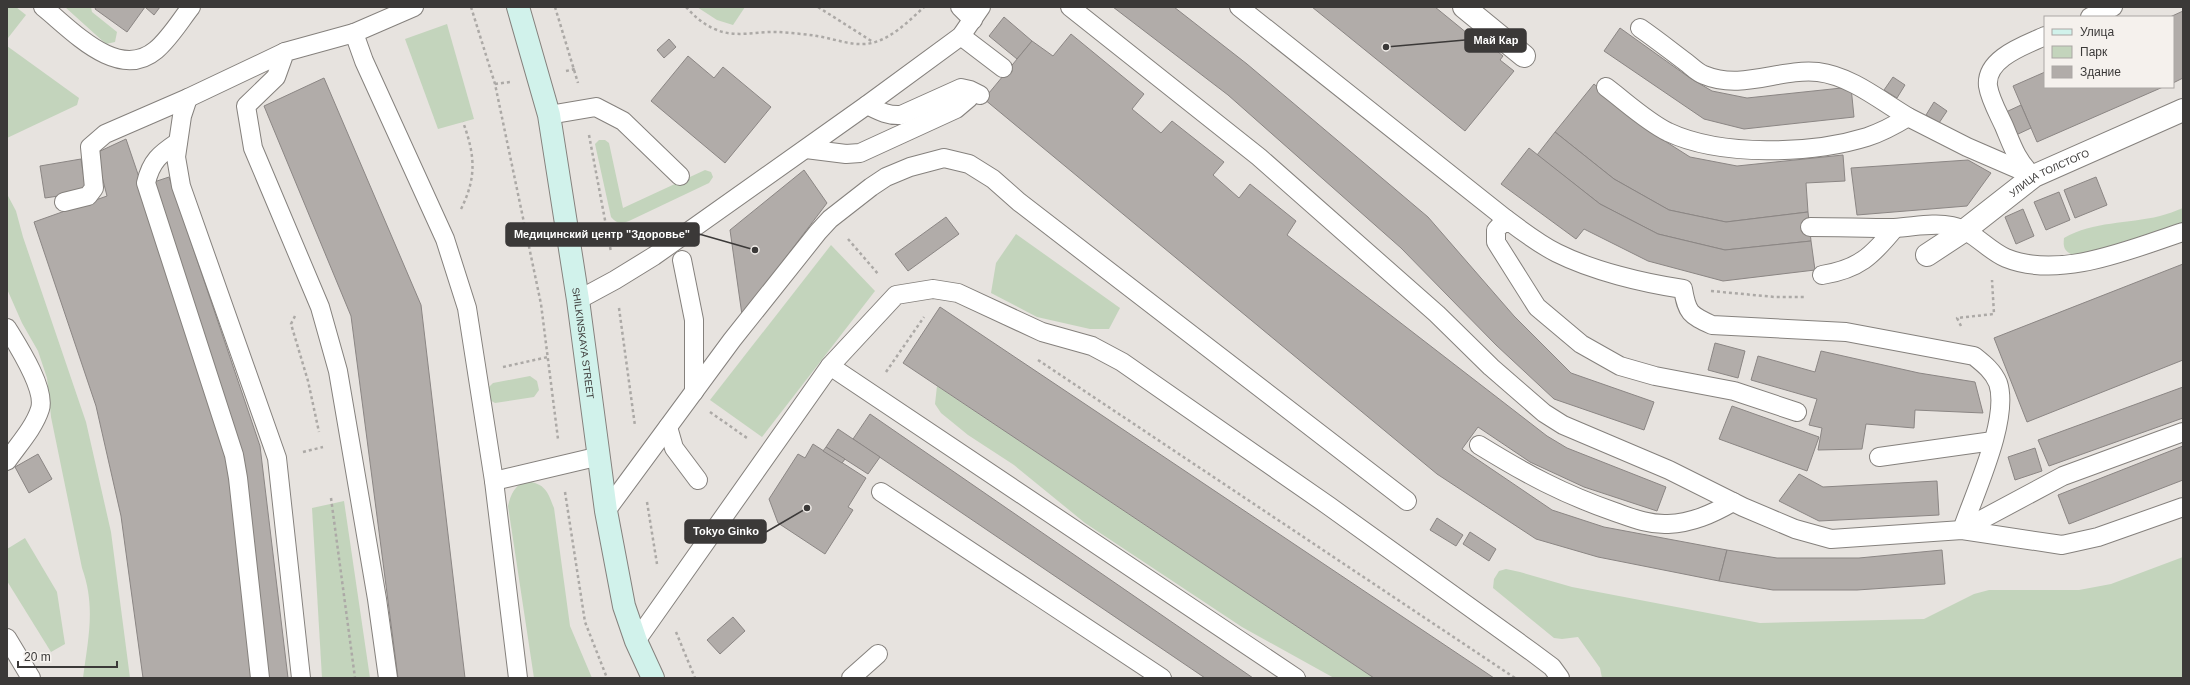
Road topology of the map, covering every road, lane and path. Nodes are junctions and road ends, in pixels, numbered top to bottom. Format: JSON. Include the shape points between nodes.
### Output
{"nodes":[{"id":1,"x":43,"y":7,"type":"edge"},
{"id":2,"x":191,"y":7,"type":"edge"},
{"id":3,"x":414,"y":7,"type":"edge"},
{"id":4,"x":472,"y":7,"type":"edge"},
{"id":5,"x":518,"y":7,"type":"edge"},
{"id":6,"x":686,"y":7,"type":"edge"},
{"id":7,"x":818,"y":7,"type":"edge"},
{"id":8,"x":924,"y":7,"type":"edge"},
{"id":9,"x":960,"y":7,"type":"edge"},
{"id":10,"x":1070,"y":7,"type":"edge"},
{"id":11,"x":1239,"y":7,"type":"edge"},
{"id":12,"x":1464,"y":7,"type":"edge"},
{"id":13,"x":2113,"y":7,"type":"edge"},
{"id":14,"x":977,"y":14,"type":"edge"},
{"id":15,"x":2092,"y":16,"type":"edge"},
{"id":16,"x":1640,"y":28,"type":"dead end"},
{"id":17,"x":354,"y":33,"type":"junction"},
{"id":18,"x":961,"y":36,"type":"junction"},
{"id":19,"x":2044,"y":36,"type":"edge"},
{"id":20,"x":873,"y":42,"type":"junction"},
{"id":21,"x":285,"y":52,"type":"junction"},
{"id":22,"x":1524,"y":56,"type":"dead end"},
{"id":23,"x":1003,"y":68,"type":"dead end"},
{"id":24,"x":1606,"y":87,"type":"dead end"},
{"id":25,"x":188,"y":98,"type":"junction"},
{"id":26,"x":867,"y":105,"type":"junction"},
{"id":27,"x":2183,"y":110,"type":"edge"},
{"id":28,"x":549,"y":115,"type":"junction"},
{"id":29,"x":1908,"y":117,"type":"junction"},
{"id":30,"x":463,"y":122,"type":"dead end"},
{"id":31,"x":178,"y":142,"type":"junction"},
{"id":32,"x":806,"y":149,"type":"junction"},
{"id":33,"x":680,"y":176,"type":"dead end"},
{"id":34,"x":2034,"y":176,"type":"junction"},
{"id":35,"x":64,"y":202,"type":"dead end"},
{"id":36,"x":1506,"y":219,"type":"junction"},
{"id":37,"x":1810,"y":227,"type":"dead end"},
{"id":38,"x":1895,"y":228,"type":"junction"},
{"id":39,"x":1965,"y":230,"type":"junction"},
{"id":40,"x":2183,"y":232,"type":"edge"},
{"id":41,"x":445,"y":240,"type":"junction"},
{"id":42,"x":849,"y":240,"type":"dead end"},
{"id":43,"x":1991,"y":249,"type":"junction"},
{"id":44,"x":1927,"y":255,"type":"dead end"},
{"id":45,"x":682,"y":260,"type":"dead end"},
{"id":46,"x":878,"y":274,"type":"dead end"},
{"id":47,"x":1822,"y":275,"type":"dead end"},
{"id":48,"x":578,"y":300,"type":"junction"},
{"id":49,"x":928,"y":312,"type":"dead end"},
{"id":50,"x":296,"y":316,"type":"dead end"},
{"id":51,"x":7,"y":328,"type":"edge"},
{"id":52,"x":1974,"y":356,"type":"junction"},
{"id":53,"x":548,"y":357,"type":"junction"},
{"id":54,"x":830,"y":366,"type":"junction"},
{"id":55,"x":478,"y":372,"type":"junction"},
{"id":56,"x":694,"y":392,"type":"junction"},
{"id":57,"x":871,"y":394,"type":"junction"},
{"id":58,"x":1107,"y":407,"type":"dead end"},
{"id":59,"x":1797,"y":412,"type":"dead end"},
{"id":60,"x":668,"y":427,"type":"junction"},
{"id":61,"x":2183,"y":432,"type":"edge"},
{"id":62,"x":320,"y":433,"type":"dead end"},
{"id":63,"x":321,"y":440,"type":"dead end"},
{"id":64,"x":1993,"y":441,"type":"junction"},
{"id":65,"x":1479,"y":445,"type":"dead end"},
{"id":66,"x":324,"y":455,"type":"dead end"},
{"id":67,"x":600,"y":456,"type":"junction"},
{"id":68,"x":1879,"y":458,"type":"dead end"},
{"id":69,"x":7,"y":461,"type":"edge"},
{"id":70,"x":561,"y":467,"type":"junction"},
{"id":71,"x":698,"y":480,"type":"dead end"},
{"id":72,"x":494,"y":481,"type":"junction"},
{"id":73,"x":881,"y":492,"type":"dead end"},
{"id":74,"x":330,"y":494,"type":"dead end"},
{"id":75,"x":1408,"y":501,"type":"dead end"},
{"id":76,"x":1733,"y":502,"type":"junction"},
{"id":77,"x":2183,"y":507,"type":"edge"},
{"id":78,"x":606,"y":511,"type":"junction"},
{"id":79,"x":1962,"y":530,"type":"junction"},
{"id":80,"x":664,"y":603,"type":"junction"},
{"id":81,"x":7,"y":638,"type":"edge"},
{"id":82,"x":636,"y":641,"type":"junction"},
{"id":83,"x":878,"y":654,"type":"dead end"},
{"id":84,"x":31,"y":678,"type":"edge"},
{"id":85,"x":260,"y":678,"type":"edge"},
{"id":86,"x":301,"y":678,"type":"edge"},
{"id":87,"x":355,"y":678,"type":"edge"},
{"id":88,"x":388,"y":678,"type":"edge"},
{"id":89,"x":518,"y":678,"type":"edge"},
{"id":90,"x":607,"y":678,"type":"edge"},
{"id":91,"x":653,"y":678,"type":"edge"},
{"id":92,"x":695,"y":678,"type":"edge"},
{"id":93,"x":851,"y":678,"type":"edge"},
{"id":94,"x":1162,"y":678,"type":"edge"},
{"id":95,"x":1296,"y":678,"type":"edge"},
{"id":96,"x":1515,"y":678,"type":"edge"},
{"id":97,"x":1560,"y":678,"type":"edge"}],
"edges":[{"from":1,"to":2,"type":"lane","via":[[97,50],[112,58],[129,60],[142,58],[155,50]]},
{"from":3,"to":17,"type":"lane"},
{"from":4,"to":53,"type":"path","via":[[495,84],[541,304]]},
{"from":5,"to":28,"type":"main road","name":"SHILKINSKAYA STREET"},
{"from":6,"to":20,"type":"path","via":[[700,22],[719,31],[745,34],[778,32],[816,36],[840,42]]},
{"from":7,"to":20,"type":"path"},
{"from":8,"to":20,"type":"path","via":[[899,30]]},
{"from":9,"to":14,"type":"lane"},
{"from":10,"to":76,"type":"lane","via":[[1259,157],[1437,314],[1491,367],[1544,413],[1563,425],[1669,470]]},
{"from":11,"to":36,"type":"lane"},
{"from":12,"to":22,"type":"street"},
{"from":13,"to":15,"type":"lane"},
{"from":14,"to":18,"type":"lane"},
{"from":16,"to":29,"type":"lane","via":[[1703,75],[1732,81],[1819,72],[1851,83]]},
{"from":17,"to":21,"type":"lane"},
{"from":17,"to":41,"type":"lane","via":[[364,61]]},
{"from":18,"to":23,"type":"lane"},
{"from":18,"to":26,"type":"lane"},
{"from":19,"to":34,"type":"lane","via":[[2009,52],[1991,72],[1988,85],[2020,163]]},
{"from":21,"to":25,"type":"lane"},
{"from":21,"to":88,"type":"lane","via":[[276,77],[246,106],[247,122],[253,148],[320,307],[338,371]]},
{"from":24,"to":29,"type":"lane","via":[[1667,131],[1695,142],[1726,148],[1785,149],[1836,145],[1868,137]]},
{"from":25,"to":31,"type":"lane"},
{"from":25,"to":35,"type":"lane","via":[[105,134],[93,143],[89,152],[94,188],[88,196]]},
{"from":26,"to":32,"type":"lane"},
{"from":26,"to":32,"type":"lane","via":[[892,116],[900,115],[961,88],[970,90],[975,97],[956,109],[860,154]]},
{"from":27,"to":34,"type":"street","name":"УЛИЦА ТОЛСТОГО"},
{"from":28,"to":33,"type":"lane","via":[[596,107],[623,121]]},
{"from":28,"to":48,"type":"main road","name":"SHILKINSKAYA STREET"},
{"from":29,"to":34,"type":"lane","via":[[1967,147]]},
{"from":30,"to":41,"type":"path","via":[[471,143],[473,177],[468,195]]},
{"from":31,"to":85,"type":"lane","via":[[158,155],[146,184],[234,455]]},
{"from":31,"to":86,"type":"lane","via":[[176,156],[181,186],[277,458]]},
{"from":32,"to":48,"type":"lane","via":[[654,256]]},
{"from":34,"to":39,"type":"street","name":"УЛИЦА ТОЛСТОГО"},
{"from":36,"to":52,"type":"lane","via":[[1557,253],[1619,275],[1683,289],[1686,305],[1692,316],[1712,325],[1846,332]]},
{"from":36,"to":59,"type":"lane","via":[[1496,230],[1496,242],[1537,307],[1581,344],[1620,366],[1655,376],[1734,391]]},
{"from":37,"to":38,"type":"lane"},
{"from":38,"to":39,"type":"lane","via":[[1941,224]]},
{"from":38,"to":47,"type":"lane","via":[[1877,250],[1859,263],[1843,272]]},
{"from":39,"to":43,"type":"lane"},
{"from":39,"to":44,"type":"street","name":"УЛИЦА ТОЛСТОГО"},
{"from":40,"to":43,"type":"lane","via":[[2112,256],[2061,265],[2034,264],[2007,258]]},
{"from":41,"to":55,"type":"lane","via":[[467,308]]},
{"from":42,"to":46,"type":"path"},
{"from":43,"to":52,"type":"path","via":[[1994,314],[1958,318]]},
{"from":45,"to":56,"type":"lane","via":[[694,320]]},
{"from":48,"to":67,"type":"main road","name":"SHILKINSKAYA STREET"},
{"from":49,"to":57,"type":"path"},
{"from":50,"to":62,"type":"path","via":[[291,324]]},
{"from":51,"to":69,"type":"lane","via":[[24,356],[38,387],[40,408],[32,427]]},
{"from":52,"to":64,"type":"lane","via":[[1991,369],[1998,384],[2001,401],[1998,428]]},
{"from":53,"to":55,"type":"path"},
{"from":53,"to":70,"type":"path"},
{"from":54,"to":57,"type":"lane"},
{"from":54,"to":80,"type":"lane"},
{"from":54,"to":97,"type":"lane","via":[[896,295],[933,289],[958,293],[1042,332],[1092,346],[1137,371],[1329,506],[1532,652],[1552,667]]},
{"from":55,"to":72,"type":"lane"},
{"from":56,"to":60,"type":"lane"},
{"from":56,"to":75,"type":"lane","via":[[732,340],[830,219],[886,177],[910,167],[944,158],[969,164],[993,178]]},
{"from":57,"to":95,"type":"lane"},
{"from":58,"to":96,"type":"path"},
{"from":60,"to":71,"type":"lane","via":[[674,448]]},
{"from":60,"to":78,"type":"lane"},
{"from":61,"to":79,"type":"lane","via":[[2063,476]]},
{"from":63,"to":66,"type":"path"},
{"from":64,"to":68,"type":"lane"},
{"from":64,"to":79,"type":"lane"},
{"from":65,"to":76,"type":"lane","via":[[1542,483],[1574,498],[1650,524],[1690,522]]},
{"from":67,"to":70,"type":"lane"},
{"from":67,"to":78,"type":"main road","name":"SHILKINSKAYA STREET"},
{"from":70,"to":72,"type":"lane"},
{"from":70,"to":90,"type":"path","via":[[586,622]]},
{"from":72,"to":89,"type":"lane"},
{"from":73,"to":94,"type":"lane"},
{"from":74,"to":87,"type":"path"},
{"from":76,"to":79,"type":"lane","via":[[1795,529],[1831,539]]},
{"from":77,"to":79,"type":"lane","via":[[2098,537],[2062,544]]},
{"from":78,"to":82,"type":"main road","name":"SHILKINSKAYA STREET","via":[[624,606]]},
{"from":80,"to":82,"type":"lane"},
{"from":80,"to":92,"type":"path"},
{"from":81,"to":84,"type":"lane"},
{"from":82,"to":91,"type":"main road","name":"SHILKINSKAYA STREET"},
{"from":83,"to":93,"type":"lane"}]}
